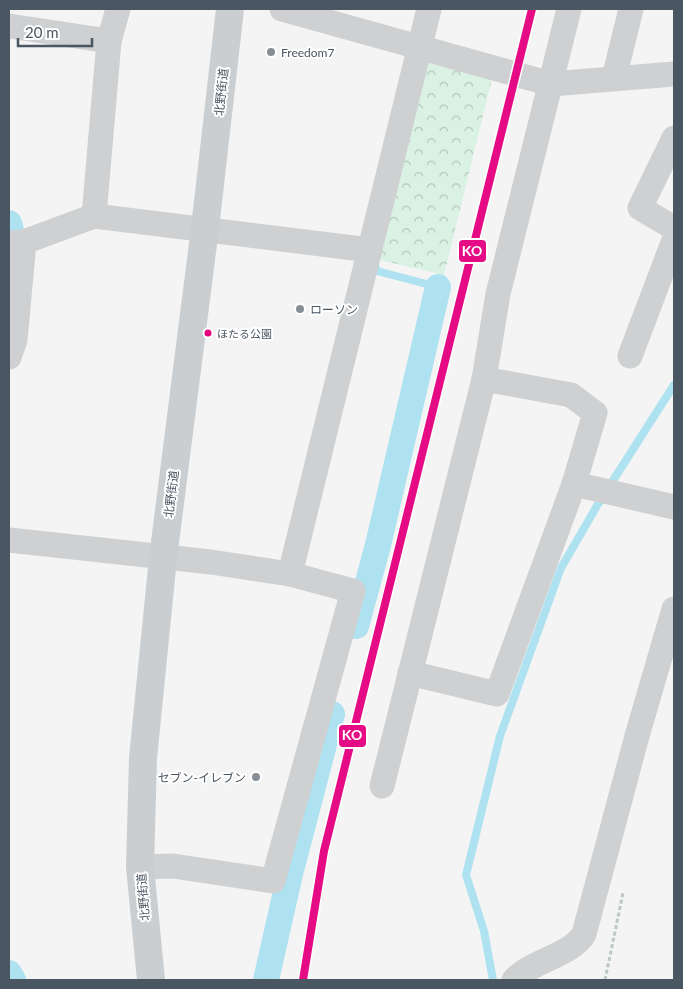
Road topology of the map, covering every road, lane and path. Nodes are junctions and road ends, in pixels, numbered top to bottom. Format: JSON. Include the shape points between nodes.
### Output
{"nodes":[{"id":1,"x":118,"y":9,"type":"edge"},
{"id":2,"x":230,"y":9,"type":"edge"},
{"id":3,"x":282,"y":9,"type":"edge"},
{"id":4,"x":429,"y":9,"type":"edge"},
{"id":5,"x":568,"y":9,"type":"edge"},
{"id":6,"x":632,"y":9,"type":"edge"},
{"id":7,"x":9,"y":26,"type":"edge"},
{"id":8,"x":109,"y":41,"type":"junction"},
{"id":9,"x":419,"y":47,"type":"junction"},
{"id":10,"x":674,"y":74,"type":"edge"},
{"id":11,"x":614,"y":78,"type":"junction"},
{"id":12,"x":550,"y":84,"type":"junction"},
{"id":13,"x":674,"y":138,"type":"edge"},
{"id":14,"x":94,"y":216,"type":"junction"},
{"id":15,"x":205,"y":228,"type":"junction"},
{"id":16,"x":674,"y":228,"type":"edge"},
{"id":17,"x":674,"y":240,"type":"edge"},
{"id":18,"x":16,"y":242,"type":"edge"},
{"id":19,"x":370,"y":250,"type":"junction"},
{"id":20,"x":630,"y":356,"type":"dead end"},
{"id":21,"x":9,"y":357,"type":"edge"},
{"id":22,"x":484,"y":379,"type":"junction"},
{"id":23,"x":574,"y":484,"type":"junction"},
{"id":24,"x":674,"y":507,"type":"edge"},
{"id":25,"x":9,"y":540,"type":"edge"},
{"id":26,"x":163,"y":558,"type":"junction"},
{"id":27,"x":290,"y":574,"type":"junction"},
{"id":28,"x":674,"y":609,"type":"edge"},
{"id":29,"x":410,"y":674,"type":"junction"},
{"id":30,"x":382,"y":786,"type":"dead end"},
{"id":31,"x":140,"y":867,"type":"junction"},
{"id":32,"x":612,"y":941,"type":"dead end"},
{"id":33,"x":151,"y":980,"type":"edge"},
{"id":34,"x":514,"y":980,"type":"edge"},
{"id":35,"x":605,"y":980,"type":"edge"}],
"edges":[{"from":1,"to":8,"type":"street"},
{"from":2,"to":15,"type":"main road","name":"北野街道"},
{"from":3,"to":9,"type":"street"},
{"from":4,"to":9,"type":"street"},
{"from":5,"to":12,"type":"street"},
{"from":6,"to":11,"type":"street"},
{"from":7,"to":8,"type":"street"},
{"from":8,"to":14,"type":"street"},
{"from":9,"to":12,"type":"street"},
{"from":9,"to":19,"type":"street"},
{"from":10,"to":11,"type":"street"},
{"from":11,"to":12,"type":"street"},
{"from":12,"to":22,"type":"street","via":[[498,294]]},
{"from":13,"to":16,"type":"street","via":[[640,208]]},
{"from":14,"to":15,"type":"street"},
{"from":14,"to":18,"type":"street"},
{"from":15,"to":19,"type":"street"},
{"from":15,"to":26,"type":"main road","name":"北野街道"},
{"from":17,"to":20,"type":"street"},
{"from":18,"to":21,"type":"street","via":[[15,340]]},
{"from":19,"to":27,"type":"street"},
{"from":22,"to":23,"type":"street","via":[[571,395],[595,413]]},
{"from":22,"to":29,"type":"street"},
{"from":23,"to":24,"type":"street"},
{"from":23,"to":29,"type":"street","via":[[497,694]]},
{"from":25,"to":26,"type":"street"},
{"from":26,"to":27,"type":"street"},
{"from":26,"to":31,"type":"main road","name":"北野街道","via":[[144,758]]},
{"from":27,"to":31,"type":"street","via":[[353,591],[273,881],[173,866]]},
{"from":28,"to":34,"type":"street","via":[[584,934],[580,941]]},
{"from":29,"to":30,"type":"street"},
{"from":31,"to":33,"type":"main road","name":"北野街道"},
{"from":32,"to":35,"type":"path"}]}
